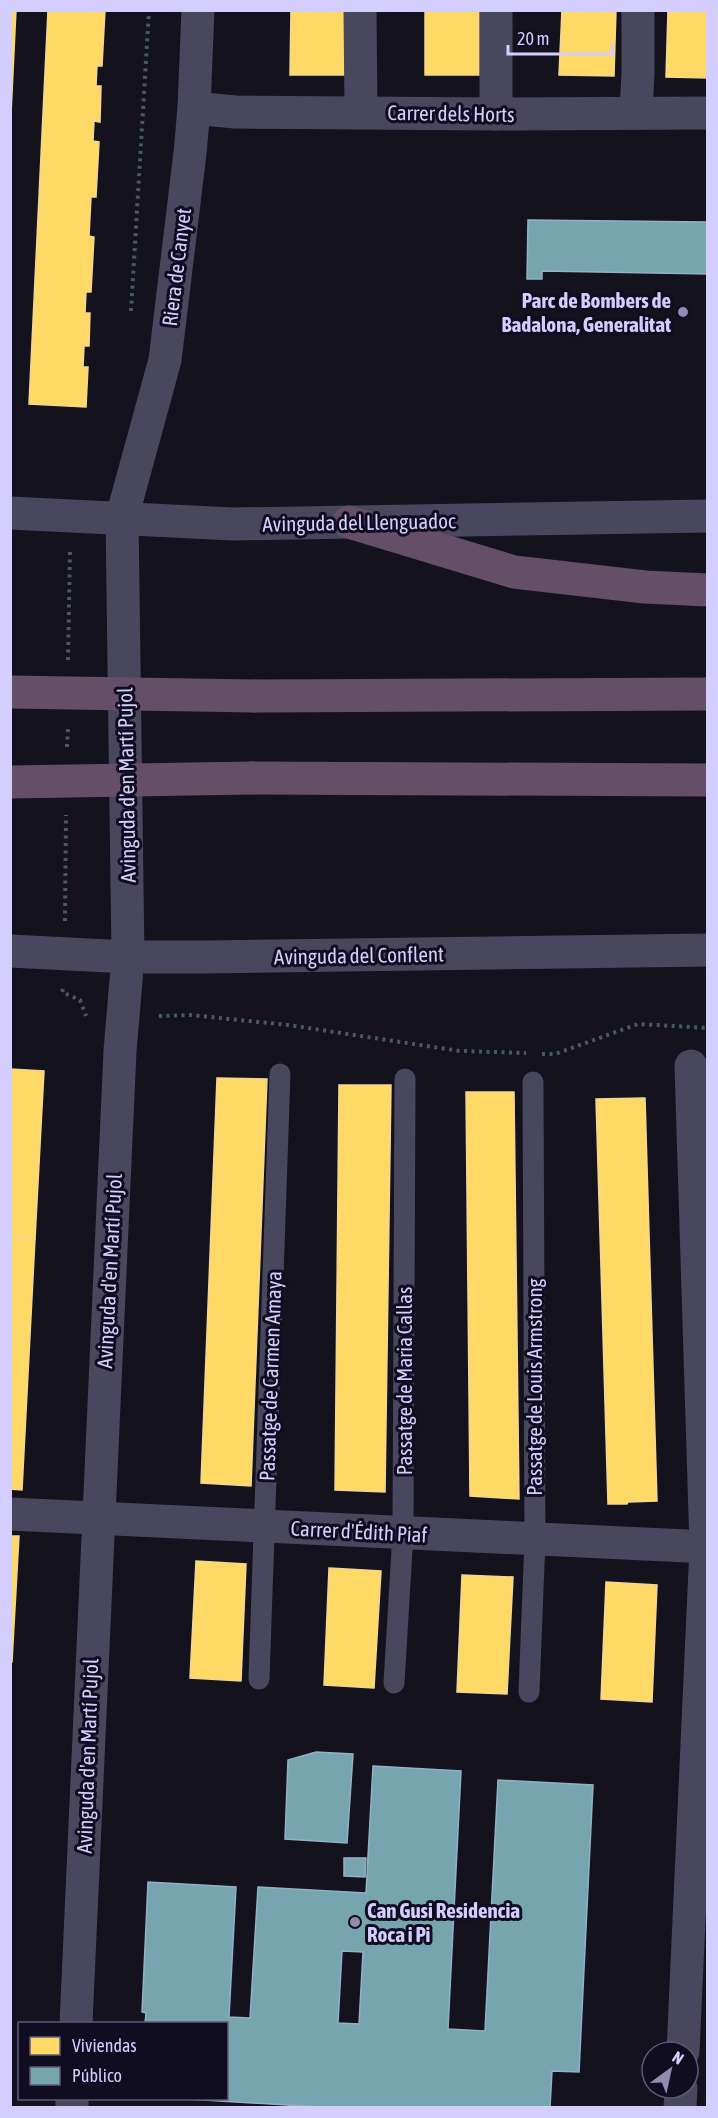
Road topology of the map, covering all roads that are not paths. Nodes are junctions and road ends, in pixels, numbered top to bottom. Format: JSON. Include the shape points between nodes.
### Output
{"nodes":[{"id":1,"x":198,"y":10,"type":"edge"},
{"id":2,"x":360,"y":10,"type":"edge"},
{"id":3,"x":496,"y":10,"type":"edge"},
{"id":4,"x":638,"y":10,"type":"edge"},
{"id":5,"x":194,"y":108,"type":"junction"},
{"id":6,"x":361,"y":112,"type":"junction"},
{"id":7,"x":636,"y":113,"type":"junction"},
{"id":8,"x":708,"y":113,"type":"edge"},
{"id":9,"x":496,"y":114,"type":"junction"},
{"id":10,"x":10,"y":513,"type":"edge"},
{"id":11,"x":708,"y":516,"type":"edge"},
{"id":12,"x":122,"y":518,"type":"junction"},
{"id":13,"x":349,"y":522,"type":"junction"},
{"id":14,"x":708,"y":590,"type":"edge"},
{"id":15,"x":10,"y":692,"type":"edge"},
{"id":16,"x":708,"y":694,"type":"edge"},
{"id":17,"x":708,"y":780,"type":"edge"},
{"id":18,"x":10,"y":782,"type":"edge"},
{"id":19,"x":708,"y":950,"type":"edge"},
{"id":20,"x":10,"y":951,"type":"edge"},
{"id":21,"x":128,"y":957,"type":"junction"},
{"id":22,"x":691,"y":1066,"type":"dead end"},
{"id":23,"x":280,"y":1074,"type":"dead end"},
{"id":24,"x":405,"y":1079,"type":"dead end"},
{"id":25,"x":533,"y":1082,"type":"dead end"},
{"id":26,"x":10,"y":1514,"type":"edge"},
{"id":27,"x":98,"y":1519,"type":"junction"},
{"id":28,"x":264,"y":1527,"type":"junction"},
{"id":29,"x":403,"y":1533,"type":"junction"},
{"id":30,"x":535,"y":1539,"type":"junction"},
{"id":31,"x":707,"y":1547,"type":"edge"},
{"id":32,"x":259,"y":1678,"type":"dead end"},
{"id":33,"x":394,"y":1683,"type":"dead end"},
{"id":34,"x":529,"y":1692,"type":"dead end"},
{"id":35,"x":76,"y":2022,"type":"edge"},
{"id":36,"x":684,"y":2040,"type":"edge"}],
"edges":[{"from":1,"to":5,"type":"street","name":"Riera de Canyet"},
{"from":2,"to":6,"type":"street"},
{"from":3,"to":9,"type":"street"},
{"from":4,"to":7,"type":"street"},
{"from":5,"to":6,"type":"street","name":"Carrer dels Horts"},
{"from":5,"to":12,"type":"street","name":"Riera de Canyet","via":[[165,360]]},
{"from":6,"to":9,"type":"street","name":"Carrer dels Horts"},
{"from":7,"to":8,"type":"street","name":"Carrer dels Horts"},
{"from":7,"to":9,"type":"street","name":"Carrer dels Horts"},
{"from":10,"to":12,"type":"street","name":"Avinguda del Llenguadoc"},
{"from":11,"to":13,"type":"street","name":"Avinguda del Llenguadoc"},
{"from":12,"to":13,"type":"street","name":"Avinguda del Llenguadoc","via":[[233,524]]},
{"from":12,"to":21,"type":"street","name":"Avinguda d'en Martí Pujol"},
{"from":13,"to":14,"type":"highway","via":[[514,572]]},
{"from":15,"to":16,"type":"highway","bridge":true,"via":[[255,696]]},
{"from":17,"to":18,"type":"highway","bridge":true,"via":[[252,778]]},
{"from":19,"to":21,"type":"street","name":"Avinguda del Conflent"},
{"from":20,"to":21,"type":"street","name":"Avinguda del Conflent"},
{"from":21,"to":27,"type":"street","name":"Avinguda d'en Martí Pujol"},
{"from":22,"to":31,"type":"street"},
{"from":23,"to":28,"type":"lane","name":"Passatge de Carmen Amaya"},
{"from":24,"to":29,"type":"lane","name":"Passatge de Maria Callas"},
{"from":25,"to":30,"type":"lane","name":"Passatge de Louis Armstrong"},
{"from":26,"to":27,"type":"street","name":"Carrer d'Édith Piaf"},
{"from":27,"to":28,"type":"street","name":"Carrer d'Édith Piaf"},
{"from":27,"to":35,"type":"street","name":"Avinguda d'en Martí Pujol"},
{"from":28,"to":29,"type":"street","name":"Carrer d'Édith Piaf"},
{"from":28,"to":32,"type":"lane","name":"Passatge de Carmen Amaya"},
{"from":29,"to":30,"type":"street","name":"Carrer d'Édith Piaf"},
{"from":29,"to":33,"type":"lane","name":"Passatge de Maria Callas"},
{"from":30,"to":31,"type":"street","name":"Carrer d'Édith Piaf"},
{"from":30,"to":34,"type":"lane","name":"Passatge de Louis Armstrong"},
{"from":31,"to":36,"type":"street"}]}
